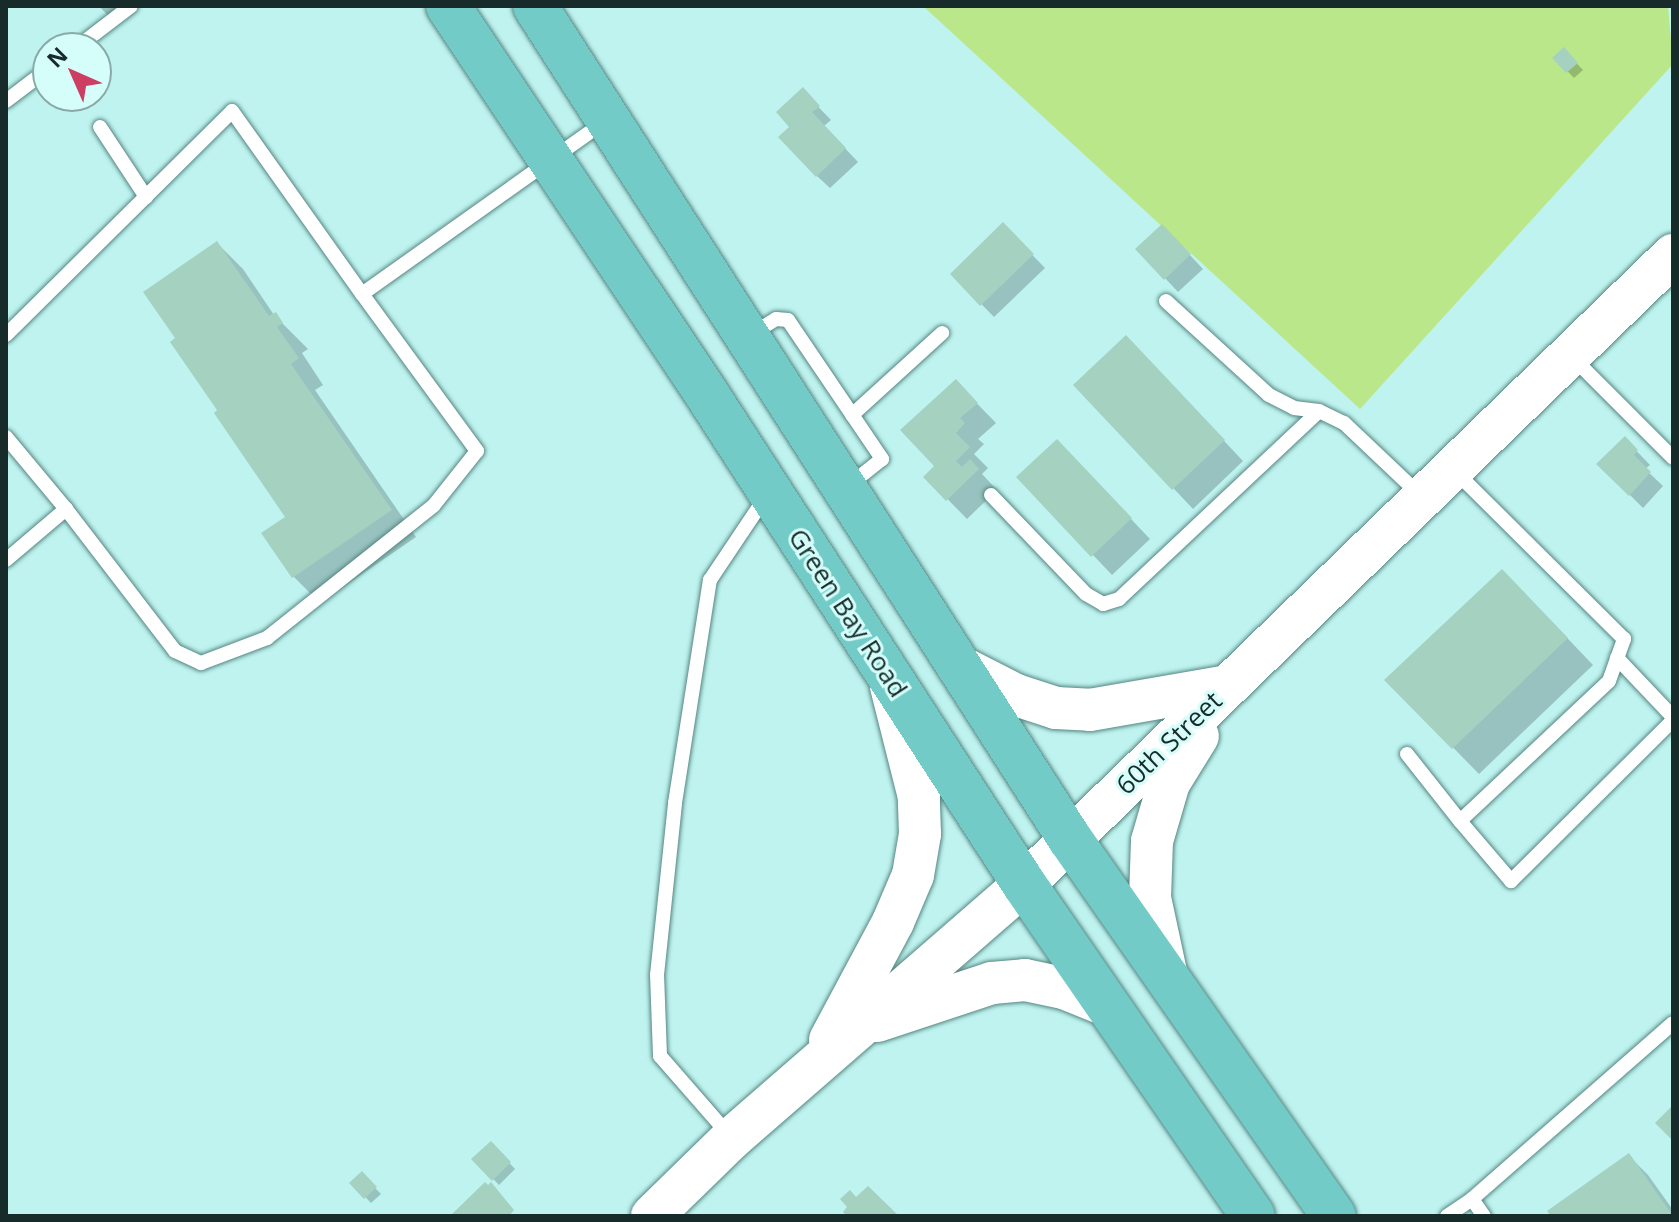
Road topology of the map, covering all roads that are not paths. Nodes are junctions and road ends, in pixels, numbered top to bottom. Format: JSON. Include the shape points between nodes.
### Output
{"nodes":[{"id":1,"x":131,"y":6,"type":"edge"},
{"id":2,"x":448,"y":6,"type":"edge"},
{"id":3,"x":535,"y":6,"type":"edge"},
{"id":4,"x":97,"y":32,"type":"edge"},
{"id":5,"x":32,"y":81,"type":"edge"},
{"id":6,"x":6,"y":101,"type":"edge"},
{"id":7,"x":607,"y":119,"type":"junction"},
{"id":8,"x":100,"y":127,"type":"dead end"},
{"id":9,"x":550,"y":158,"type":"junction"},
{"id":10,"x":146,"y":197,"type":"junction"},
{"id":11,"x":1673,"y":255,"type":"edge"},
{"id":12,"x":362,"y":294,"type":"junction"},
{"id":13,"x":1166,"y":301,"type":"dead end"},
{"id":14,"x":942,"y":333,"type":"dead end"},
{"id":15,"x":6,"y":335,"type":"edge"},
{"id":16,"x":747,"y":337,"type":"junction"},
{"id":17,"x":1570,"y":355,"type":"junction"},
{"id":18,"x":1319,"y":411,"type":"junction"},
{"id":19,"x":852,"y":415,"type":"junction"},
{"id":20,"x":6,"y":437,"type":"edge"},
{"id":21,"x":1673,"y":458,"type":"edge"},
{"id":22,"x":1452,"y":469,"type":"junction"},
{"id":23,"x":845,"y":489,"type":"junction"},
{"id":24,"x":769,"y":491,"type":"junction"},
{"id":25,"x":991,"y":495,"type":"dead end"},
{"id":26,"x":1423,"y":497,"type":"junction"},
{"id":27,"x":66,"y":509,"type":"junction"},
{"id":28,"x":6,"y":560,"type":"edge"},
{"id":29,"x":1617,"y":658,"type":"junction"},
{"id":30,"x":957,"y":665,"type":"junction"},
{"id":31,"x":889,"y":677,"type":"junction"},
{"id":32,"x":1227,"y":686,"type":"junction"},
{"id":33,"x":1673,"y":718,"type":"edge"},
{"id":34,"x":1407,"y":754,"type":"dead end"},
{"id":35,"x":1460,"y":821,"type":"junction"},
{"id":36,"x":1070,"y":839,"type":"junction"},
{"id":37,"x":1024,"y":884,"type":"junction"},
{"id":38,"x":1167,"y":978,"type":"junction"},
{"id":39,"x":1108,"y":1006,"type":"junction"},
{"id":40,"x":1673,"y":1023,"type":"edge"},
{"id":41,"x":860,"y":1026,"type":"junction"},
{"id":42,"x":818,"y":1063,"type":"junction"},
{"id":43,"x":732,"y":1138,"type":"junction"},
{"id":44,"x":1472,"y":1199,"type":"junction"},
{"id":45,"x":652,"y":1216,"type":"edge"},
{"id":46,"x":1253,"y":1216,"type":"edge"},
{"id":47,"x":1334,"y":1216,"type":"edge"},
{"id":48,"x":1447,"y":1216,"type":"edge"},
{"id":49,"x":1484,"y":1216,"type":"edge"}],
"edges":[{"from":1,"to":4,"type":"lane"},
{"from":2,"to":9,"type":"main road","name":"Green Bay Road"},
{"from":3,"to":7,"type":"main road"},
{"from":5,"to":6,"type":"lane"},
{"from":7,"to":9,"type":"lane"},
{"from":7,"to":16,"type":"main road"},
{"from":8,"to":10,"type":"lane"},
{"from":9,"to":12,"type":"lane"},
{"from":9,"to":24,"type":"main road","name":"Green Bay Road"},
{"from":10,"to":12,"type":"lane","via":[[232,111]]},
{"from":10,"to":15,"type":"lane"},
{"from":11,"to":17,"type":"street","name":"60th Street"},
{"from":12,"to":27,"type":"lane","via":[[477,451],[434,505],[267,638],[201,663],[175,651]]},
{"from":13,"to":18,"type":"lane","via":[[1269,395],[1294,408]]},
{"from":14,"to":19,"type":"lane"},
{"from":16,"to":19,"type":"lane","via":[[776,319],[788,320]]},
{"from":16,"to":23,"type":"main road"},
{"from":17,"to":21,"type":"lane"},
{"from":17,"to":22,"type":"street","name":"60th Street"},
{"from":18,"to":25,"type":"lane","via":[[1111,602],[1103,604],[1086,594]]},
{"from":18,"to":26,"type":"lane","via":[[1344,423]]},
{"from":19,"to":23,"type":"lane","via":[[882,459]]},
{"from":20,"to":27,"type":"lane"},
{"from":22,"to":26,"type":"street","name":"60th Street"},
{"from":22,"to":29,"type":"lane","via":[[1624,639]]},
{"from":23,"to":30,"type":"main road"},
{"from":24,"to":31,"type":"main road","name":"Green Bay Road"},
{"from":24,"to":43,"type":"lane","via":[[710,580],[675,803],[657,975],[660,1056]]},
{"from":26,"to":32,"type":"street","name":"60th Street"},
{"from":27,"to":28,"type":"lane"},
{"from":29,"to":33,"type":"lane"},
{"from":29,"to":35,"type":"lane","via":[[1609,681]]},
{"from":30,"to":32,"type":"street","via":[[1016,695],[1056,708],[1090,710]]},
{"from":30,"to":36,"type":"main road"},
{"from":31,"to":37,"type":"main road","name":"Green Bay Road"},
{"from":31,"to":42,"type":"street","via":[[919,797],[913,875]]},
{"from":32,"to":36,"type":"street","name":"60th Street"},
{"from":32,"to":38,"type":"street","via":[[1169,783],[1152,841],[1150,898]]},
{"from":33,"to":35,"type":"lane","via":[[1511,881]]},
{"from":34,"to":35,"type":"lane"},
{"from":36,"to":37,"type":"street","name":"60th Street"},
{"from":36,"to":38,"type":"main road"},
{"from":37,"to":39,"type":"main road","name":"Green Bay Road"},
{"from":37,"to":41,"type":"street","name":"60th Street"},
{"from":38,"to":47,"type":"main road"},
{"from":39,"to":41,"type":"street","via":[[1064,988],[1025,980],[992,983]]},
{"from":39,"to":46,"type":"main road","name":"Green Bay Road"},
{"from":40,"to":44,"type":"lane"},
{"from":41,"to":42,"type":"street","name":"60th Street"},
{"from":42,"to":43,"type":"street","name":"60th Street"},
{"from":43,"to":45,"type":"street","name":"60th Street"},
{"from":44,"to":48,"type":"lane"},
{"from":44,"to":49,"type":"lane"}]}
